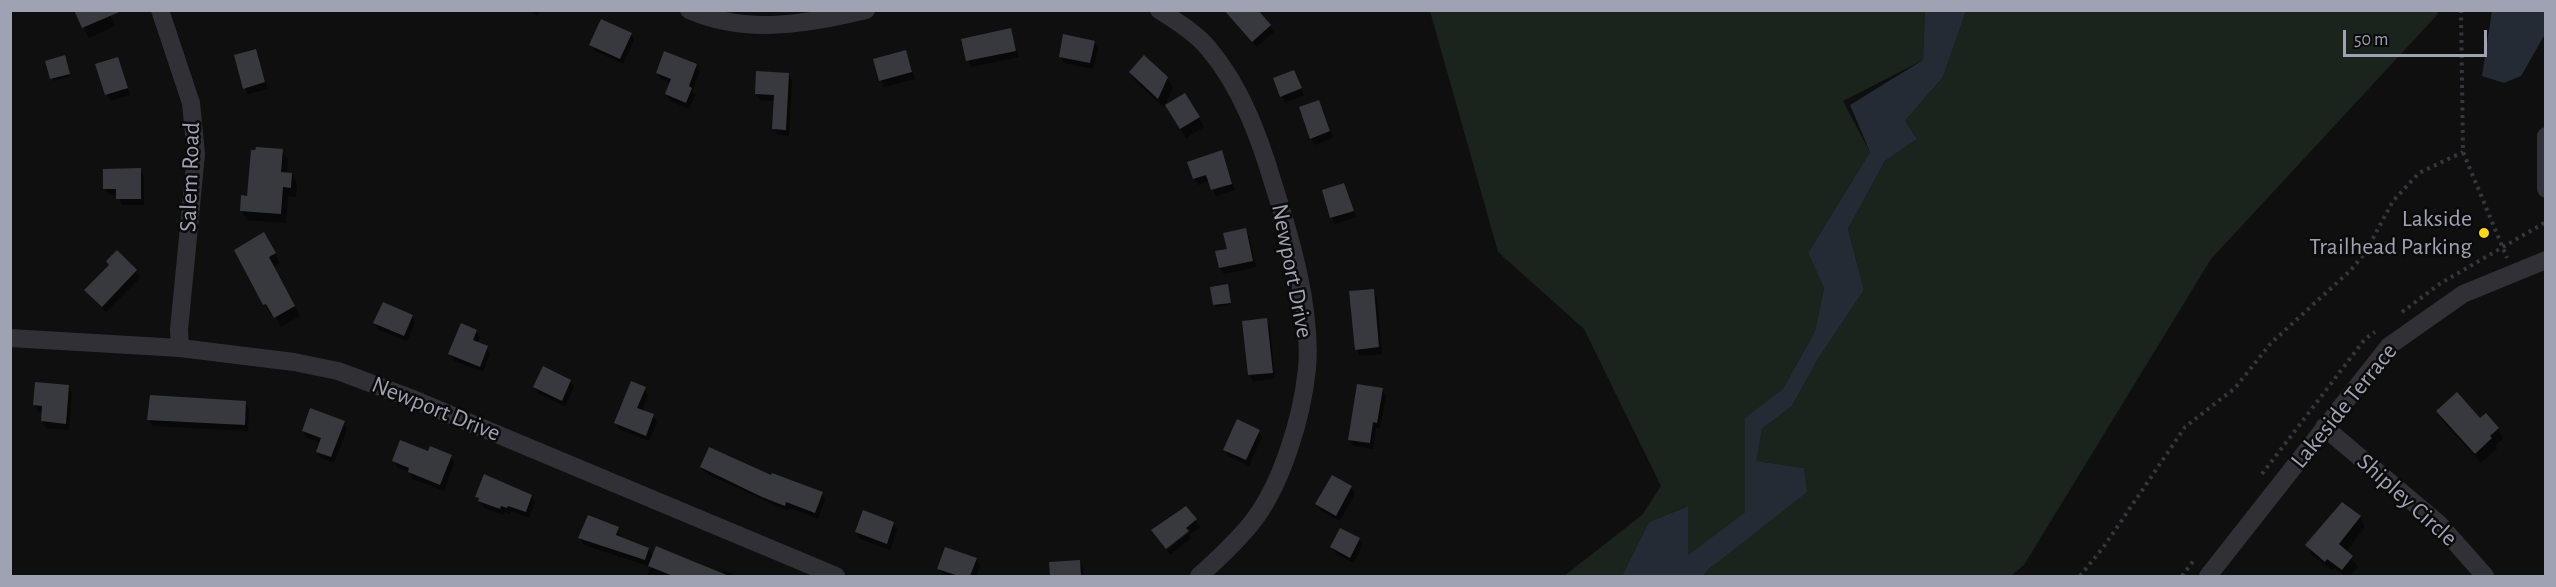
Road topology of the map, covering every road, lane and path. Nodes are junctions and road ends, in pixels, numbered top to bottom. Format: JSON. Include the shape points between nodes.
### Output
{"nodes":[{"id":1,"x":160,"y":10,"type":"edge"},
{"id":2,"x":689,"y":10,"type":"edge"},
{"id":3,"x":866,"y":10,"type":"edge"},
{"id":4,"x":1159,"y":10,"type":"edge"},
{"id":5,"x":2461,"y":10,"type":"edge"},
{"id":6,"x":2546,"y":136,"type":"edge"},
{"id":7,"x":2463,"y":152,"type":"junction"},
{"id":8,"x":2546,"y":189,"type":"edge"},
{"id":9,"x":2546,"y":260,"type":"edge"},
{"id":10,"x":2513,"y":273,"type":"junction"},
{"id":11,"x":10,"y":338,"type":"edge"},
{"id":12,"x":180,"y":348,"type":"junction"},
{"id":13,"x":2324,"y":427,"type":"junction"},
{"id":14,"x":836,"y":576,"type":"edge"},
{"id":15,"x":1199,"y":576,"type":"edge"},
{"id":16,"x":2080,"y":576,"type":"edge"},
{"id":17,"x":2208,"y":576,"type":"edge"},
{"id":18,"x":2485,"y":576,"type":"edge"}],
"edges":[{"from":1,"to":12,"type":"street","name":"Salem Road","via":[[191,103],[196,154]]},
{"from":2,"to":3,"type":"street","via":[[754,25],[795,24]]},
{"from":4,"to":15,"type":"street","name":"Newport Drive","via":[[1208,47],[1245,107],[1281,207],[1308,341],[1302,404],[1276,481],[1251,524]]},
{"from":5,"to":7,"type":"path"},
{"from":6,"to":8,"type":"street"},
{"from":7,"to":10,"type":"path"},
{"from":7,"to":16,"type":"path","via":[[2419,172],[2393,201],[2365,253],[2351,270],[2271,343],[2235,388],[2185,427]]},
{"from":9,"to":10,"type":"street","name":"Lakeside Terrace"},
{"from":10,"to":13,"type":"street","name":"Lakeside Terrace","via":[[2463,294],[2390,346]]},
{"from":11,"to":12,"type":"street","name":"Newport Drive"},
{"from":12,"to":14,"type":"street","name":"Newport Drive","via":[[294,362],[377,384]]},
{"from":13,"to":17,"type":"street","name":"Lakeside Terrace"},
{"from":13,"to":18,"type":"street","name":"Shipley Circle","via":[[2423,509]]}]}
